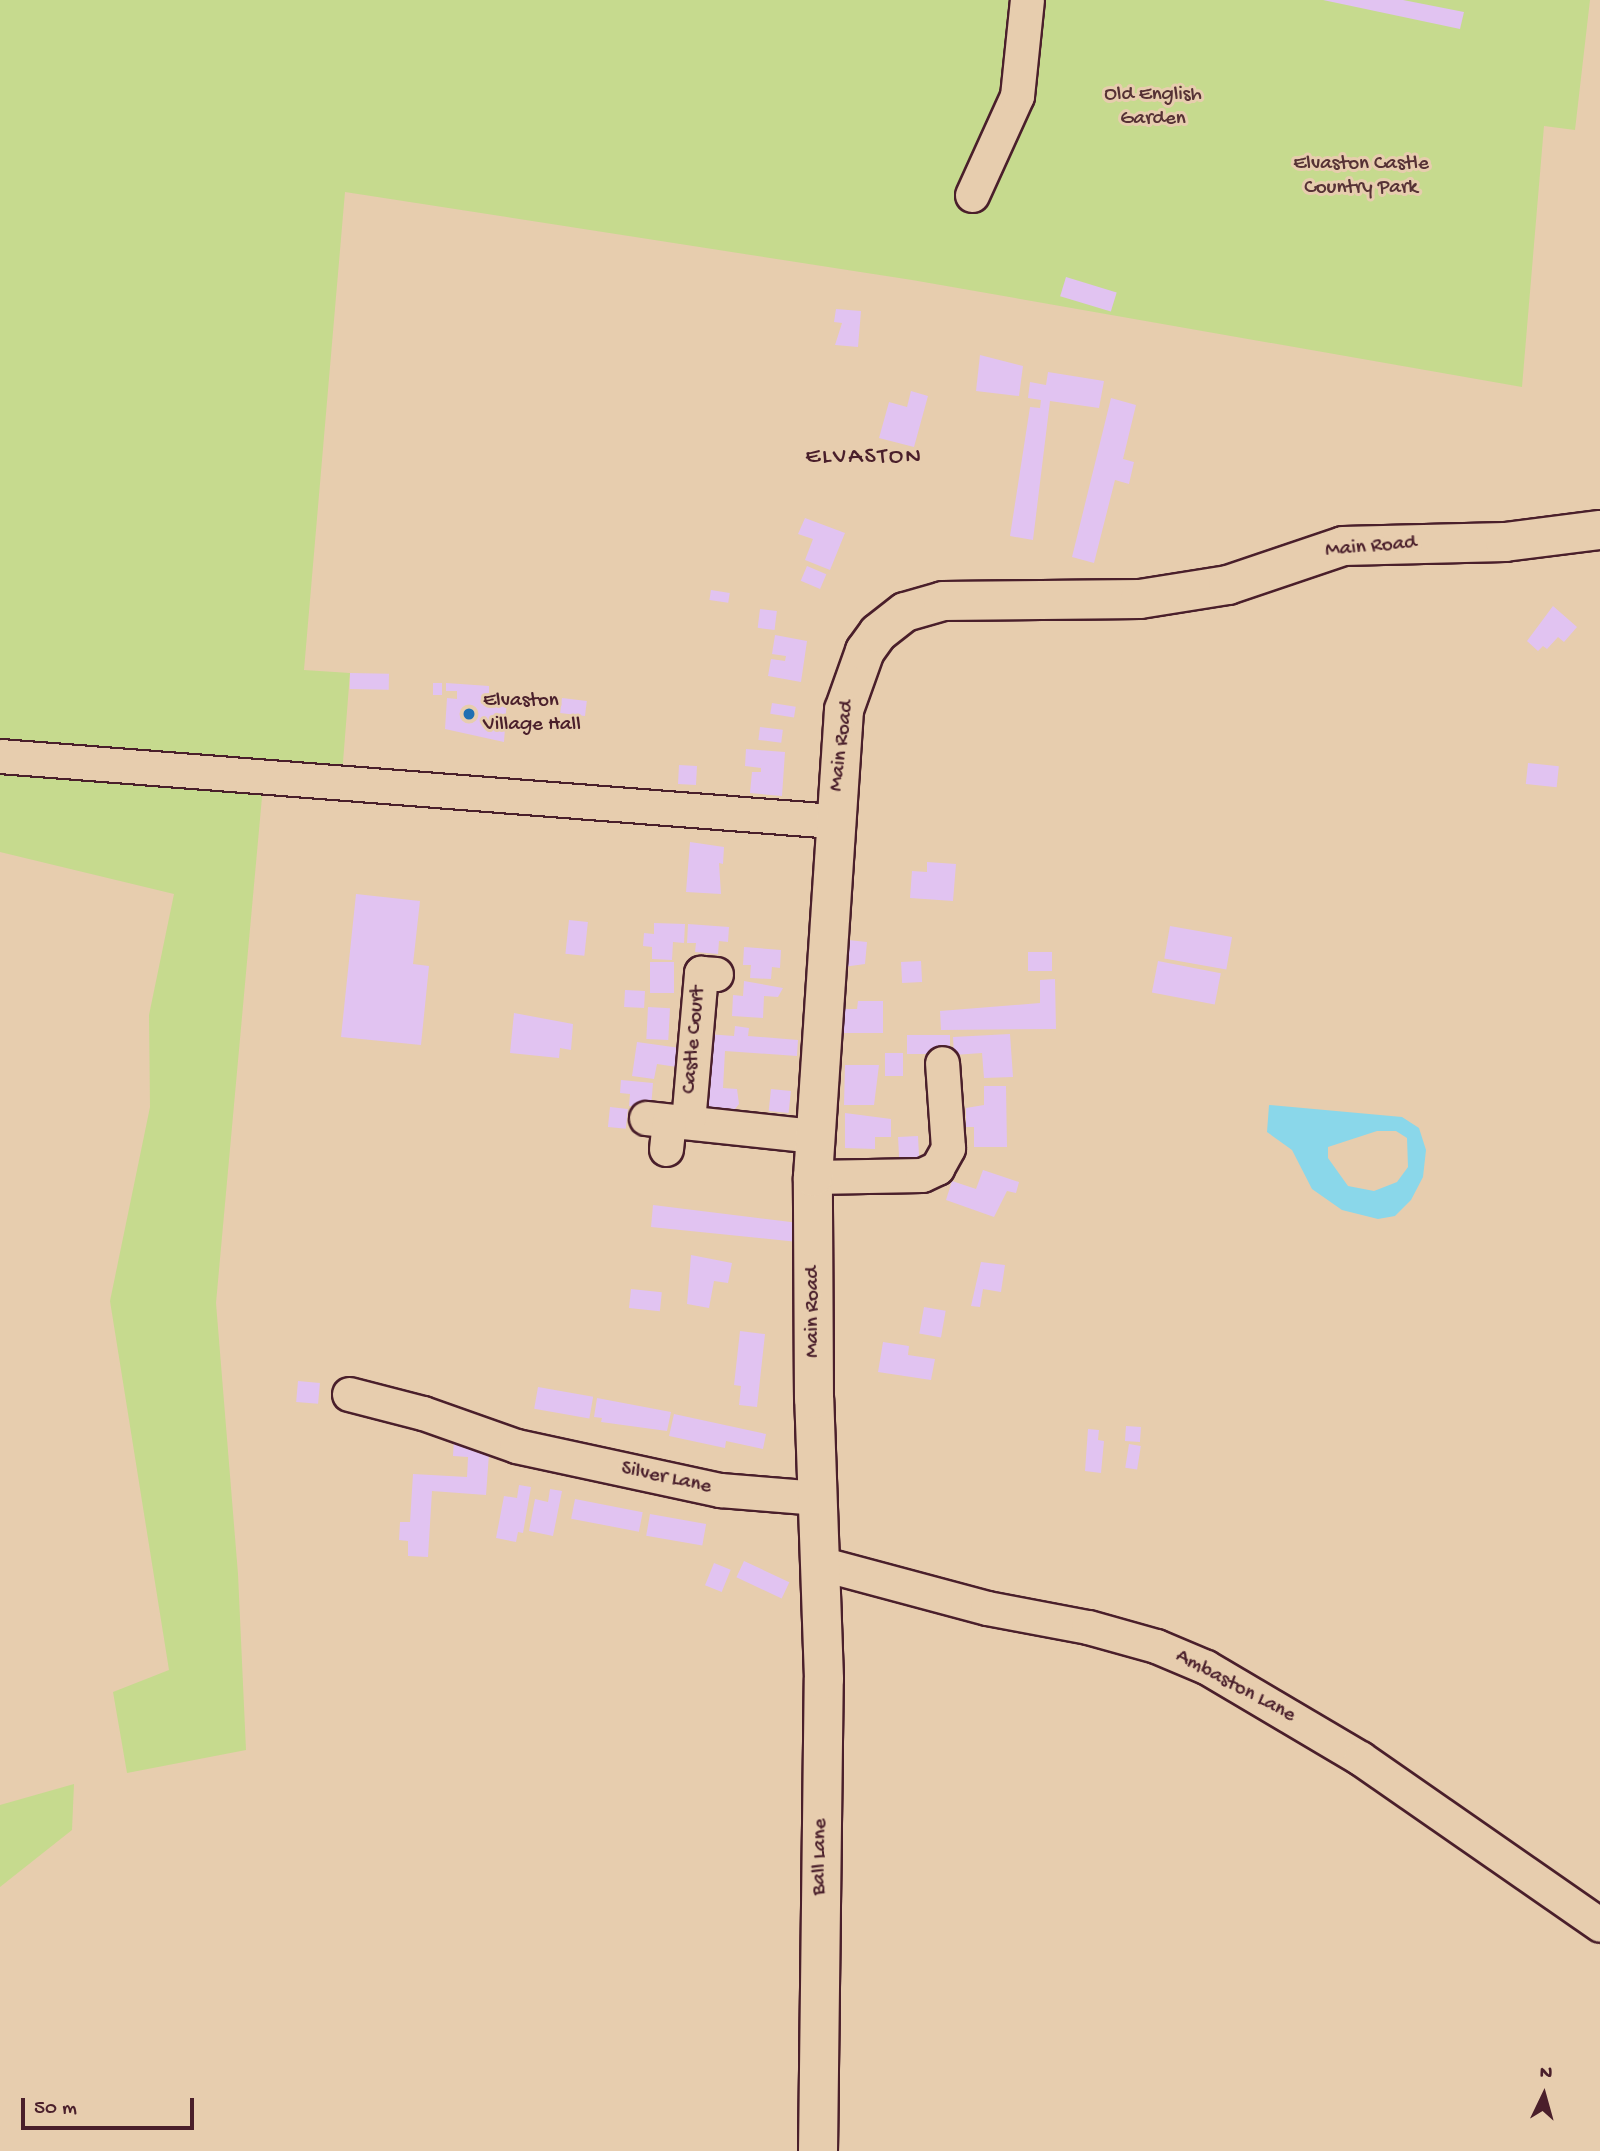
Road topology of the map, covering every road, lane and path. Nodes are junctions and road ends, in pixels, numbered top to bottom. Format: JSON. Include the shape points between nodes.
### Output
{"nodes":[{"id":1,"x":1027,"y":0,"type":"edge"},
{"id":2,"x":972,"y":195,"type":"dead end"},
{"id":3,"x":1600,"y":530,"type":"edge"},
{"id":4,"x":0,"y":756,"type":"edge"},
{"id":5,"x":834,"y":821,"type":"junction"},
{"id":6,"x":716,"y":974,"type":"dead end"},
{"id":7,"x":942,"y":1063,"type":"dead end"},
{"id":8,"x":815,"y":1136,"type":"junction"},
{"id":9,"x":814,"y":1177,"type":"junction"},
{"id":10,"x":349,"y":1394,"type":"dead end"},
{"id":11,"x":818,"y":1498,"type":"junction"},
{"id":12,"x":819,"y":1563,"type":"junction"},
{"id":13,"x":1600,"y":1925,"type":"edge"},
{"id":14,"x":818,"y":2151,"type":"edge"}],
"edges":[{"from":1,"to":2,"type":"street","via":[[1017,96]]},
{"from":3,"to":5,"type":"main road","name":"Main Road","via":[[1525,541],[1343,546],[1228,584],[1164,596],[995,598],[921,605],[878,633],[854,673],[844,710]]},
{"from":4,"to":5,"type":"street"},
{"from":5,"to":8,"type":"main road","name":"Main Road"},
{"from":6,"to":8,"type":"street","name":"Castle Court","via":[[701,973],[667,1128]]},
{"from":7,"to":9,"type":"street","via":[[948,1148],[937,1168],[922,1175]]},
{"from":8,"to":9,"type":"main road","name":"Main Road"},
{"from":9,"to":11,"type":"main road","name":"Main Road"},
{"from":10,"to":11,"type":"street","name":"Silver Lane","via":[[423,1413],[516,1446],[720,1490]]},
{"from":11,"to":12,"type":"main road","name":"Main Road"},
{"from":12,"to":13,"type":"street","name":"Ambaston Lane","via":[[987,1608],[1088,1627],[1156,1646],[1206,1667],[1360,1758]]},
{"from":12,"to":14,"type":"main road","name":"Ball Lane","via":[[824,1679]]}]}
